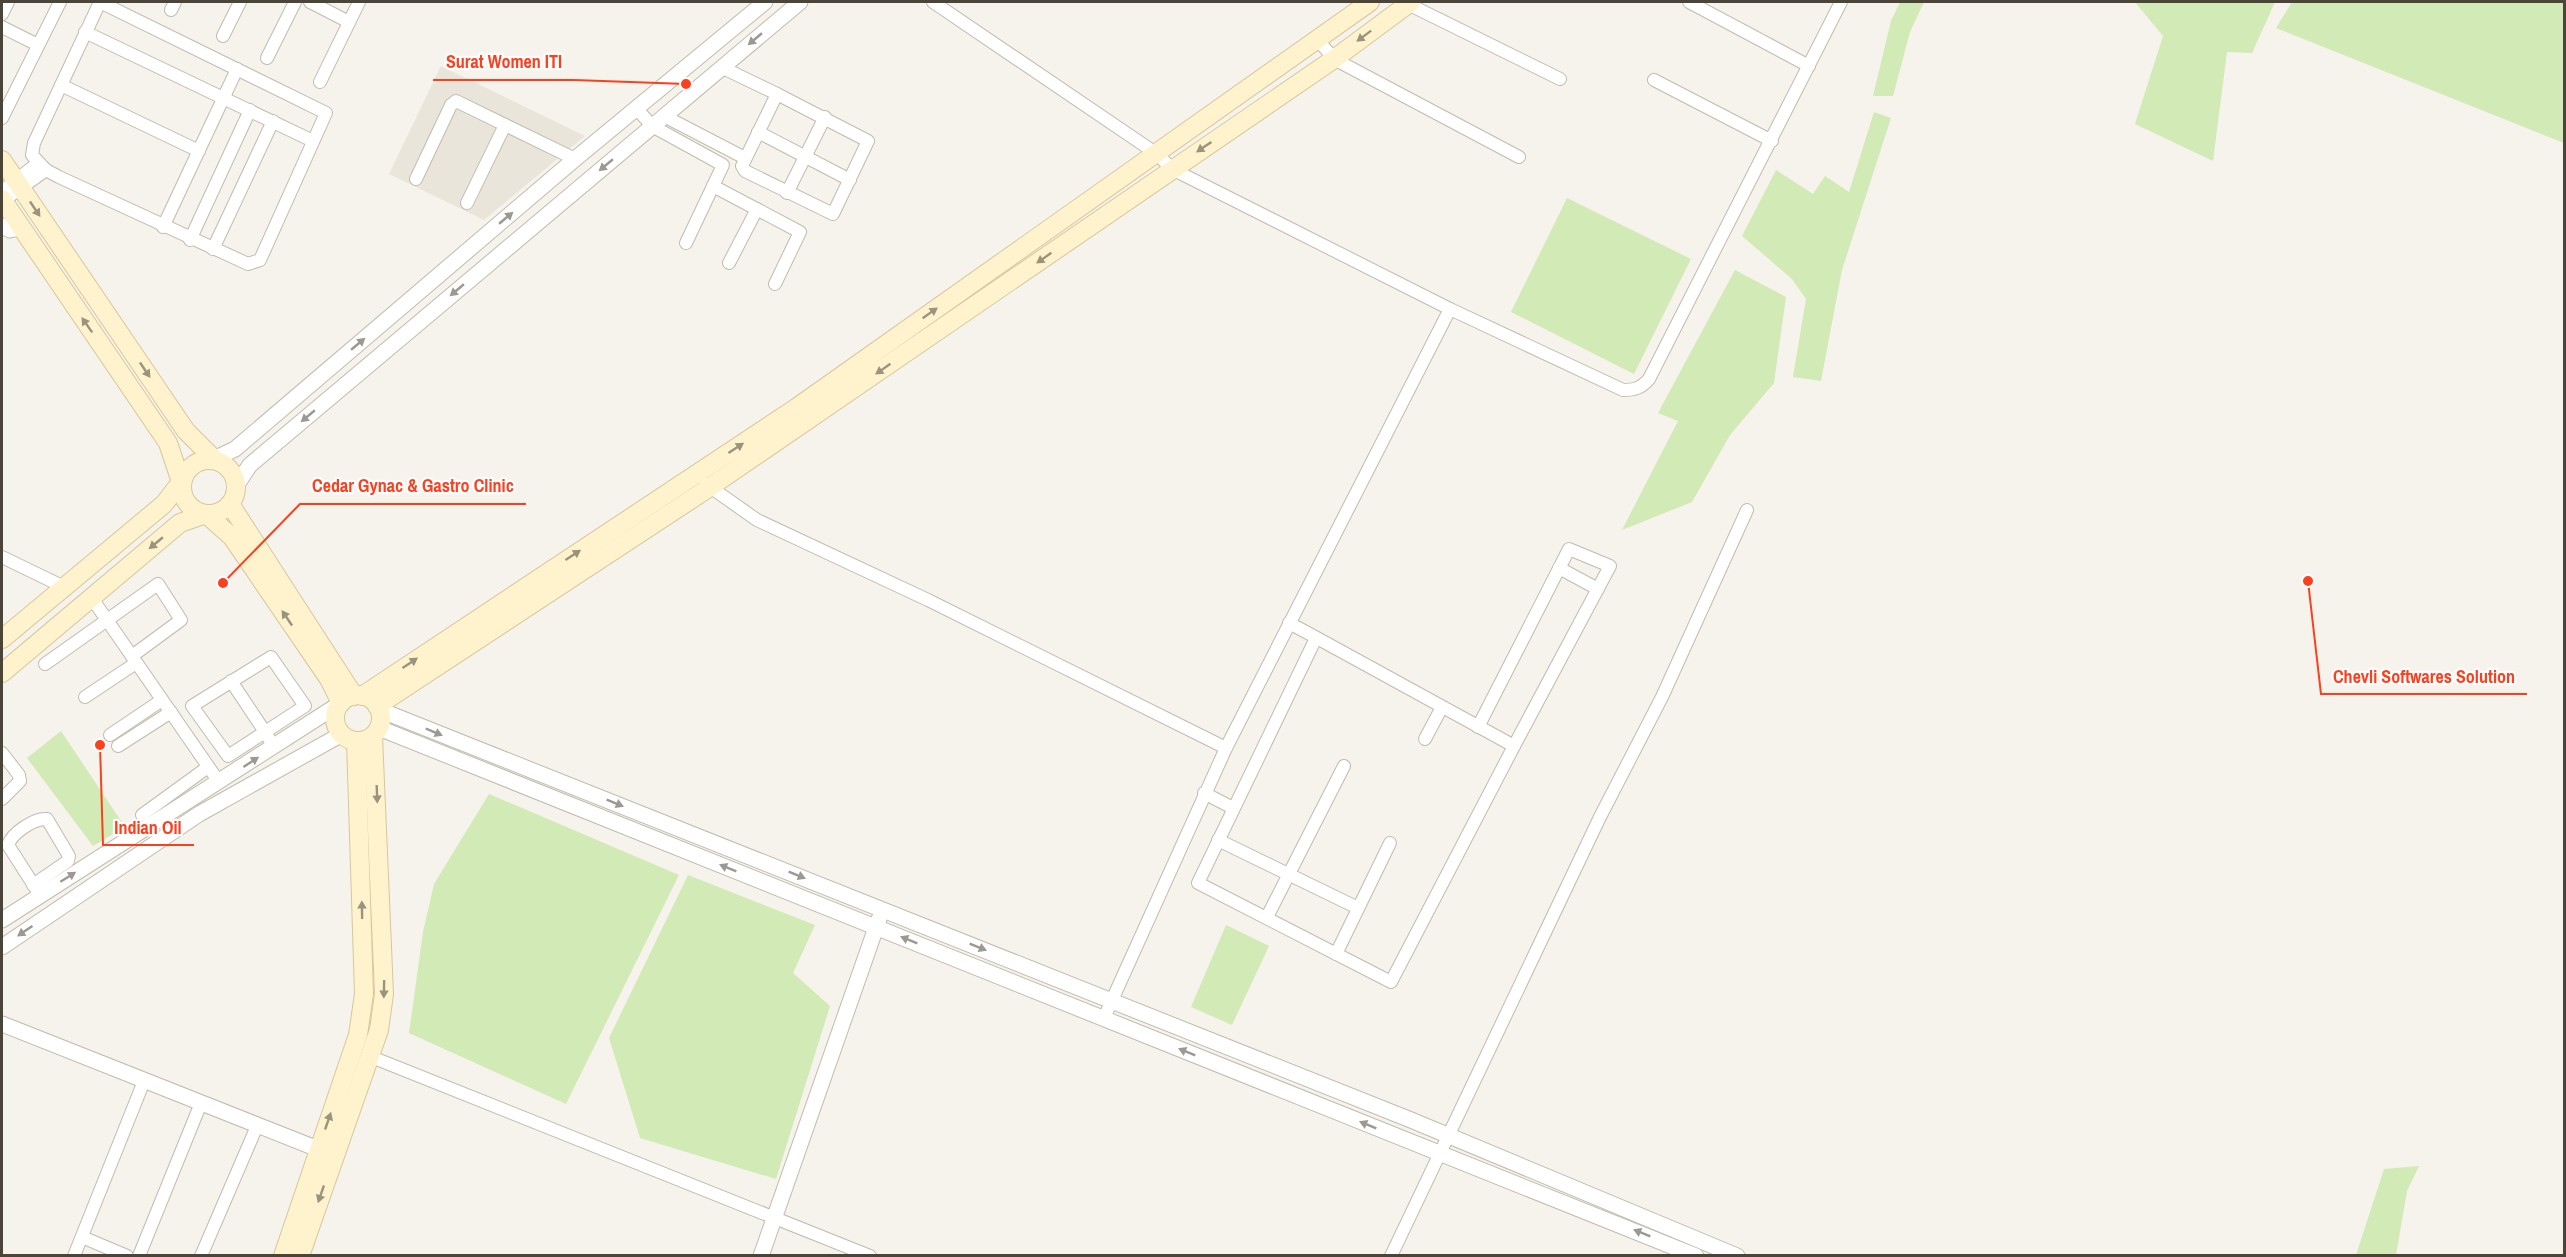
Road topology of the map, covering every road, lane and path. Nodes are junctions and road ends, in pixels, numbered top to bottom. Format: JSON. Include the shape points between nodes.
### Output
{"nodes":[{"id":1,"x":8,"y":2,"type":"edge"},
{"id":2,"x":60,"y":2,"type":"edge"},
{"id":3,"x":240,"y":2,"type":"edge"},
{"id":4,"x":295,"y":2,"type":"edge"},
{"id":5,"x":309,"y":2,"type":"edge"},
{"id":6,"x":359,"y":2,"type":"edge"},
{"id":7,"x":765,"y":2,"type":"edge"},
{"id":8,"x":775,"y":2,"type":"edge"},
{"id":9,"x":800,"y":2,"type":"edge"},
{"id":10,"x":933,"y":2,"type":"edge"},
{"id":11,"x":1370,"y":2,"type":"edge"},
{"id":12,"x":1689,"y":2,"type":"edge"},
{"id":13,"x":1841,"y":2,"type":"edge"},
{"id":14,"x":1410,"y":3,"type":"edge"},
{"id":15,"x":2,"y":14,"type":"edge"},
{"id":16,"x":785,"y":14,"type":"junction"},
{"id":17,"x":349,"y":22,"type":"junction"},
{"id":18,"x":2,"y":27,"type":"edge"},
{"id":19,"x":85,"y":32,"type":"junction"},
{"id":20,"x":223,"y":36,"type":"dead end"},
{"id":21,"x":1317,"y":40,"type":"junction"},
{"id":22,"x":38,"y":45,"type":"junction"},
{"id":23,"x":267,"y":58,"type":"dead end"},
{"id":24,"x":1334,"y":59,"type":"junction"},
{"id":25,"x":1809,"y":66,"type":"junction"},
{"id":26,"x":721,"y":67,"type":"junction"},
{"id":27,"x":237,"y":69,"type":"junction"},
{"id":28,"x":1560,"y":79,"type":"dead end"},
{"id":29,"x":1654,"y":80,"type":"dead end"},
{"id":30,"x":320,"y":82,"type":"dead end"},
{"id":31,"x":61,"y":85,"type":"junction"},
{"id":32,"x":777,"y":94,"type":"junction"},
{"id":33,"x":224,"y":97,"type":"junction"},
{"id":34,"x":250,"y":110,"type":"junction"},
{"id":35,"x":637,"y":110,"type":"junction"},
{"id":36,"x":664,"y":116,"type":"junction"},
{"id":37,"x":825,"y":117,"type":"junction"},
{"id":38,"x":2,"y":118,"type":"edge"},
{"id":39,"x":273,"y":121,"type":"junction"},
{"id":40,"x":506,"y":125,"type":"junction"},
{"id":41,"x":652,"y":126,"type":"junction"},
{"id":42,"x":758,"y":132,"type":"junction"},
{"id":43,"x":313,"y":141,"type":"junction"},
{"id":44,"x":1772,"y":141,"type":"junction"},
{"id":45,"x":199,"y":150,"type":"junction"},
{"id":46,"x":1157,"y":154,"type":"junction"},
{"id":47,"x":805,"y":156,"type":"junction"},
{"id":48,"x":1519,"y":157,"type":"dead end"},
{"id":49,"x":745,"y":158,"type":"junction"},
{"id":50,"x":575,"y":159,"type":"junction"},
{"id":51,"x":2,"y":160,"type":"edge"},
{"id":52,"x":42,"y":166,"type":"junction"},
{"id":53,"x":1172,"y":169,"type":"junction"},
{"id":54,"x":416,"y":179,"type":"dead end"},
{"id":55,"x":850,"y":180,"type":"junction"},
{"id":56,"x":713,"y":186,"type":"junction"},
{"id":57,"x":8,"y":192,"type":"edge"},
{"id":58,"x":787,"y":193,"type":"junction"},
{"id":59,"x":467,"y":203,"type":"dead end"},
{"id":60,"x":757,"y":209,"type":"junction"},
{"id":61,"x":11,"y":227,"type":"edge"},
{"id":62,"x":163,"y":227,"type":"junction"},
{"id":63,"x":190,"y":240,"type":"junction"},
{"id":64,"x":686,"y":243,"type":"dead end"},
{"id":65,"x":213,"y":249,"type":"junction"},
{"id":66,"x":729,"y":263,"type":"dead end"},
{"id":67,"x":775,"y":284,"type":"dead end"},
{"id":68,"x":1450,"y":309,"type":"junction"},
{"id":69,"x":214,"y":459,"type":"junction"},
{"id":70,"x":695,"y":475,"type":"junction"},
{"id":71,"x":181,"y":482,"type":"junction"},
{"id":72,"x":710,"y":487,"type":"junction"},
{"id":73,"x":233,"y":495,"type":"junction"},
{"id":74,"x":1747,"y":510,"type":"dead end"},
{"id":75,"x":206,"y":514,"type":"junction"},
{"id":76,"x":2,"y":557,"type":"edge"},
{"id":77,"x":1559,"y":568,"type":"junction"},
{"id":78,"x":64,"y":587,"type":"junction"},
{"id":79,"x":1598,"y":589,"type":"junction"},
{"id":80,"x":91,"y":597,"type":"junction"},
{"id":81,"x":107,"y":620,"type":"junction"},
{"id":82,"x":1289,"y":624,"type":"junction"},
{"id":83,"x":1316,"y":638,"type":"junction"},
{"id":84,"x":2,"y":639,"type":"edge"},
{"id":85,"x":134,"y":660,"type":"junction"},
{"id":86,"x":45,"y":664,"type":"dead end"},
{"id":87,"x":2,"y":673,"type":"edge"},
{"id":88,"x":231,"y":681,"type":"junction"},
{"id":89,"x":85,"y":697,"type":"dead end"},
{"id":90,"x":352,"y":698,"type":"junction"},
{"id":91,"x":162,"y":700,"type":"junction"},
{"id":92,"x":1442,"y":707,"type":"junction"},
{"id":93,"x":171,"y":712,"type":"junction"},
{"id":94,"x":368,"y":726,"type":"junction"},
{"id":95,"x":1478,"y":727,"type":"junction"},
{"id":96,"x":265,"y":732,"type":"junction"},
{"id":97,"x":110,"y":735,"type":"dead end"},
{"id":98,"x":1425,"y":739,"type":"dead end"},
{"id":99,"x":118,"y":746,"type":"dead end"},
{"id":100,"x":1514,"y":746,"type":"junction"},
{"id":101,"x":274,"y":747,"type":"junction"},
{"id":102,"x":1226,"y":748,"type":"junction"},
{"id":103,"x":2,"y":753,"type":"edge"},
{"id":104,"x":1344,"y":766,"type":"dead end"},
{"id":105,"x":208,"y":767,"type":"junction"},
{"id":106,"x":219,"y":782,"type":"junction"},
{"id":107,"x":1204,"y":793,"type":"junction"},
{"id":108,"x":2,"y":799,"type":"edge"},
{"id":109,"x":1233,"y":808,"type":"junction"},
{"id":110,"x":142,"y":815,"type":"dead end"},
{"id":111,"x":1218,"y":840,"type":"junction"},
{"id":112,"x":1390,"y":843,"type":"dead end"},
{"id":113,"x":1288,"y":875,"type":"junction"},
{"id":114,"x":37,"y":890,"type":"junction"},
{"id":115,"x":1358,"y":908,"type":"junction"},
{"id":116,"x":882,"y":909,"type":"junction"},
{"id":117,"x":1267,"y":917,"type":"junction"},
{"id":118,"x":2,"y":920,"type":"edge"},
{"id":119,"x":876,"y":927,"type":"junction"},
{"id":120,"x":2,"y":947,"type":"edge"},
{"id":121,"x":1336,"y":954,"type":"junction"},
{"id":122,"x":1112,"y":1000,"type":"junction"},
{"id":123,"x":1104,"y":1018,"type":"junction"},
{"id":124,"x":2,"y":1024,"type":"edge"},
{"id":125,"x":369,"y":1056,"type":"junction"},
{"id":126,"x":144,"y":1081,"type":"junction"},
{"id":127,"x":201,"y":1103,"type":"junction"},
{"id":128,"x":257,"y":1126,"type":"junction"},
{"id":129,"x":1448,"y":1135,"type":"junction"},
{"id":130,"x":326,"y":1153,"type":"junction"},
{"id":131,"x":1440,"y":1153,"type":"junction"},
{"id":132,"x":773,"y":1216,"type":"junction"},
{"id":133,"x":82,"y":1237,"type":"junction"},
{"id":134,"x":74,"y":1256,"type":"edge"},
{"id":135,"x":127,"y":1256,"type":"edge"},
{"id":136,"x":139,"y":1256,"type":"edge"},
{"id":137,"x":201,"y":1256,"type":"edge"},
{"id":138,"x":283,"y":1256,"type":"edge"},
{"id":139,"x":300,"y":1256,"type":"edge"},
{"id":140,"x":761,"y":1256,"type":"edge"},
{"id":141,"x":870,"y":1256,"type":"edge"},
{"id":142,"x":1391,"y":1256,"type":"edge"},
{"id":143,"x":1696,"y":1256,"type":"edge"},
{"id":144,"x":1737,"y":1256,"type":"edge"}],
"edges":[{"from":1,"to":15,"type":"street"},
{"from":2,"to":22,"type":"street"},
{"from":3,"to":20,"type":"street"},
{"from":4,"to":23,"type":"street"},
{"from":5,"to":17,"type":"street"},
{"from":6,"to":17,"type":"street"},
{"from":7,"to":35,"type":"street"},
{"from":8,"to":16,"type":"street"},
{"from":9,"to":16,"type":"street"},
{"from":10,"to":46,"type":"street"},
{"from":11,"to":21,"type":"main road"},
{"from":12,"to":25,"type":"street"},
{"from":13,"to":25,"type":"street"},
{"from":14,"to":24,"type":"main road","one_way":true},
{"from":14,"to":28,"type":"street"},
{"from":16,"to":26,"type":"street","one_way":true},
{"from":17,"to":30,"type":"street"},
{"from":18,"to":22,"type":"street"},
{"from":19,"to":27,"type":"street","via":[[100,2]]},
{"from":19,"to":31,"type":"street"},
{"from":19,"to":33,"type":"street"},
{"from":21,"to":24,"type":"street"},
{"from":21,"to":46,"type":"main road"},
{"from":22,"to":38,"type":"street"},
{"from":24,"to":48,"type":"street"},
{"from":24,"to":53,"type":"main road","one_way":true},
{"from":25,"to":44,"type":"street"},
{"from":26,"to":32,"type":"street"},
{"from":26,"to":36,"type":"street"},
{"from":27,"to":33,"type":"street"},
{"from":27,"to":43,"type":"street","via":[[326,112]]},
{"from":29,"to":44,"type":"street"},
{"from":31,"to":45,"type":"street"},
{"from":31,"to":52,"type":"street","via":[[32,149]]},
{"from":32,"to":37,"type":"street"},
{"from":32,"to":42,"type":"street"},
{"from":33,"to":34,"type":"street"},
{"from":33,"to":45,"type":"street"},
{"from":34,"to":39,"type":"street"},
{"from":34,"to":63,"type":"street"},
{"from":35,"to":41,"type":"street"},
{"from":35,"to":50,"type":"street"},
{"from":36,"to":41,"type":"street"},
{"from":36,"to":49,"type":"street"},
{"from":37,"to":47,"type":"street"},
{"from":37,"to":55,"type":"street","via":[[868,141]]},
{"from":39,"to":43,"type":"street"},
{"from":39,"to":65,"type":"street"},
{"from":40,"to":50,"type":"street"},
{"from":40,"to":54,"type":"street","via":[[460,102],[453,103]]},
{"from":40,"to":59,"type":"street"},
{"from":41,"to":56,"type":"street","via":[[722,164]]},
{"from":41,"to":73,"type":"street","one_way":true,"via":[[250,465]]},
{"from":42,"to":47,"type":"street"},
{"from":42,"to":49,"type":"street"},
{"from":43,"to":65,"type":"street","via":[[260,260],[248,264]]},
{"from":44,"to":68,"type":"street","via":[[1642,387],[1623,390]]},
{"from":45,"to":62,"type":"street"},
{"from":46,"to":53,"type":"street"},
{"from":70,"to":46,"type":"main road","one_way":true},
{"from":47,"to":55,"type":"street"},
{"from":47,"to":58,"type":"street"},
{"from":49,"to":58,"type":"street","via":[[745,171]]},
{"from":69,"to":50,"type":"street","one_way":true,"via":[[235,449]]},
{"from":51,"to":57,"type":"main road"},
{"from":52,"to":57,"type":"street"},
{"from":52,"to":62,"type":"street"},
{"from":53,"to":68,"type":"street"},
{"from":53,"to":72,"type":"main road","one_way":true},
{"from":55,"to":58,"type":"street","via":[[833,214]]},
{"from":56,"to":60,"type":"street"},
{"from":56,"to":64,"type":"street"},
{"from":57,"to":61,"type":"main road"},
{"from":57,"to":69,"type":"main road","one_way":true,"via":[[186,431]]},
{"from":60,"to":66,"type":"street"},
{"from":60,"to":67,"type":"street","via":[[800,232]]},
{"from":71,"to":61,"type":"main road","one_way":true,"via":[[168,443]]},
{"from":62,"to":63,"type":"street"},
{"from":63,"to":65,"type":"street"},
{"from":68,"to":82,"type":"street"},
{"from":69,"to":71,"type":"main road","via":[[190,467]]},
{"from":69,"to":73,"type":"main road","via":[[230,470]]},
{"from":70,"to":72,"type":"street"},
{"from":90,"to":70,"type":"main road","one_way":true},
{"from":71,"to":75,"type":"main road","via":[[189,506]]},
{"from":71,"to":78,"type":"main road","via":[[164,504]]},
{"from":72,"to":94,"type":"main road"},
{"from":72,"to":102,"type":"street","via":[[757,520]]},
{"from":73,"to":75,"type":"main road","via":[[215,513]]},
{"from":73,"to":90,"type":"main road"},
{"from":74,"to":129,"type":"street","via":[[1662,697]]},
{"from":75,"to":80,"type":"main road","one_way":true,"via":[[180,523]]},
{"from":90,"to":75,"type":"main road","one_way":true,"via":[[329,679],[232,537]]},
{"from":76,"to":78,"type":"street"},
{"from":77,"to":79,"type":"street"},
{"from":77,"to":79,"type":"street","via":[[1569,549],[1611,566]]},
{"from":77,"to":95,"type":"street"},
{"from":78,"to":84,"type":"main road"},
{"from":79,"to":100,"type":"street"},
{"from":80,"to":81,"type":"street"},
{"from":80,"to":87,"type":"main road"},
{"from":81,"to":85,"type":"street"},
{"from":81,"to":85,"type":"street","via":[[158,584],[181,620]]},
{"from":81,"to":86,"type":"street"},
{"from":82,"to":83,"type":"street"},
{"from":82,"to":102,"type":"street"},
{"from":83,"to":92,"type":"street"},
{"from":83,"to":109,"type":"street"},
{"from":85,"to":89,"type":"street"},
{"from":85,"to":91,"type":"street"},
{"from":88,"to":96,"type":"street"},
{"from":88,"to":96,"type":"street","via":[[192,706],[228,756]]},
{"from":88,"to":96,"type":"street","via":[[271,657],[305,706]]},
{"from":90,"to":94,"type":"main road","via":[[371,699]]},
{"from":90,"to":94,"type":"main road","via":[[335,720]]},
{"from":90,"to":101,"type":"street"},
{"from":91,"to":93,"type":"street"},
{"from":91,"to":97,"type":"street"},
{"from":92,"to":95,"type":"street"},
{"from":92,"to":98,"type":"street"},
{"from":93,"to":99,"type":"street"},
{"from":93,"to":105,"type":"street"},
{"from":94,"to":116,"type":"street","one_way":true},
{"from":119,"to":94,"type":"street","one_way":true},
{"from":94,"to":120,"type":"street","one_way":true,"via":[[199,814]]},
{"from":94,"to":125,"type":"main road","one_way":true,"via":[[384,994],[379,1030]]},
{"from":130,"to":94,"type":"main road","one_way":true,"via":[[358,1035],[364,994]]},
{"from":95,"to":100,"type":"street"},
{"from":96,"to":101,"type":"street"},
{"from":100,"to":121,"type":"street","via":[[1391,982]]},
{"from":106,"to":101,"type":"street","one_way":true},
{"from":102,"to":107,"type":"street"},
{"from":103,"to":108,"type":"street","via":[[20,781]]},
{"from":104,"to":113,"type":"street"},
{"from":105,"to":106,"type":"street"},
{"from":105,"to":110,"type":"street"},
{"from":114,"to":106,"type":"street","one_way":true},
{"from":107,"to":109,"type":"street"},
{"from":107,"to":122,"type":"street"},
{"from":109,"to":111,"type":"street"},
{"from":111,"to":113,"type":"street"},
{"from":111,"to":117,"type":"street","via":[[1198,883]]},
{"from":112,"to":115,"type":"street"},
{"from":113,"to":115,"type":"street"},
{"from":113,"to":117,"type":"street"},
{"from":114,"to":114,"type":"street","via":[[8,845],[20,831],[47,819],[69,856]]},
{"from":114,"to":118,"type":"street"},
{"from":115,"to":121,"type":"street"},
{"from":116,"to":119,"type":"street"},
{"from":116,"to":122,"type":"street","one_way":true},
{"from":117,"to":121,"type":"street"},
{"from":123,"to":119,"type":"street","one_way":true},
{"from":119,"to":132,"type":"street"},
{"from":122,"to":123,"type":"street"},
{"from":122,"to":129,"type":"street"},
{"from":131,"to":123,"type":"street","one_way":true},
{"from":124,"to":126,"type":"street"},
{"from":125,"to":130,"type":"main road"},
{"from":125,"to":132,"type":"street"},
{"from":126,"to":127,"type":"street"},
{"from":126,"to":133,"type":"street"},
{"from":127,"to":128,"type":"street"},
{"from":127,"to":136,"type":"street"},
{"from":128,"to":130,"type":"street"},
{"from":128,"to":137,"type":"street"},
{"from":129,"to":131,"type":"street"},
{"from":129,"to":144,"type":"street"},
{"from":130,"to":138,"type":"main road"},
{"from":130,"to":139,"type":"main road","one_way":true},
{"from":131,"to":142,"type":"street"},
{"from":143,"to":131,"type":"street","one_way":true},
{"from":132,"to":140,"type":"street"},
{"from":132,"to":141,"type":"street"},
{"from":133,"to":134,"type":"street"},
{"from":133,"to":135,"type":"street"}]}
